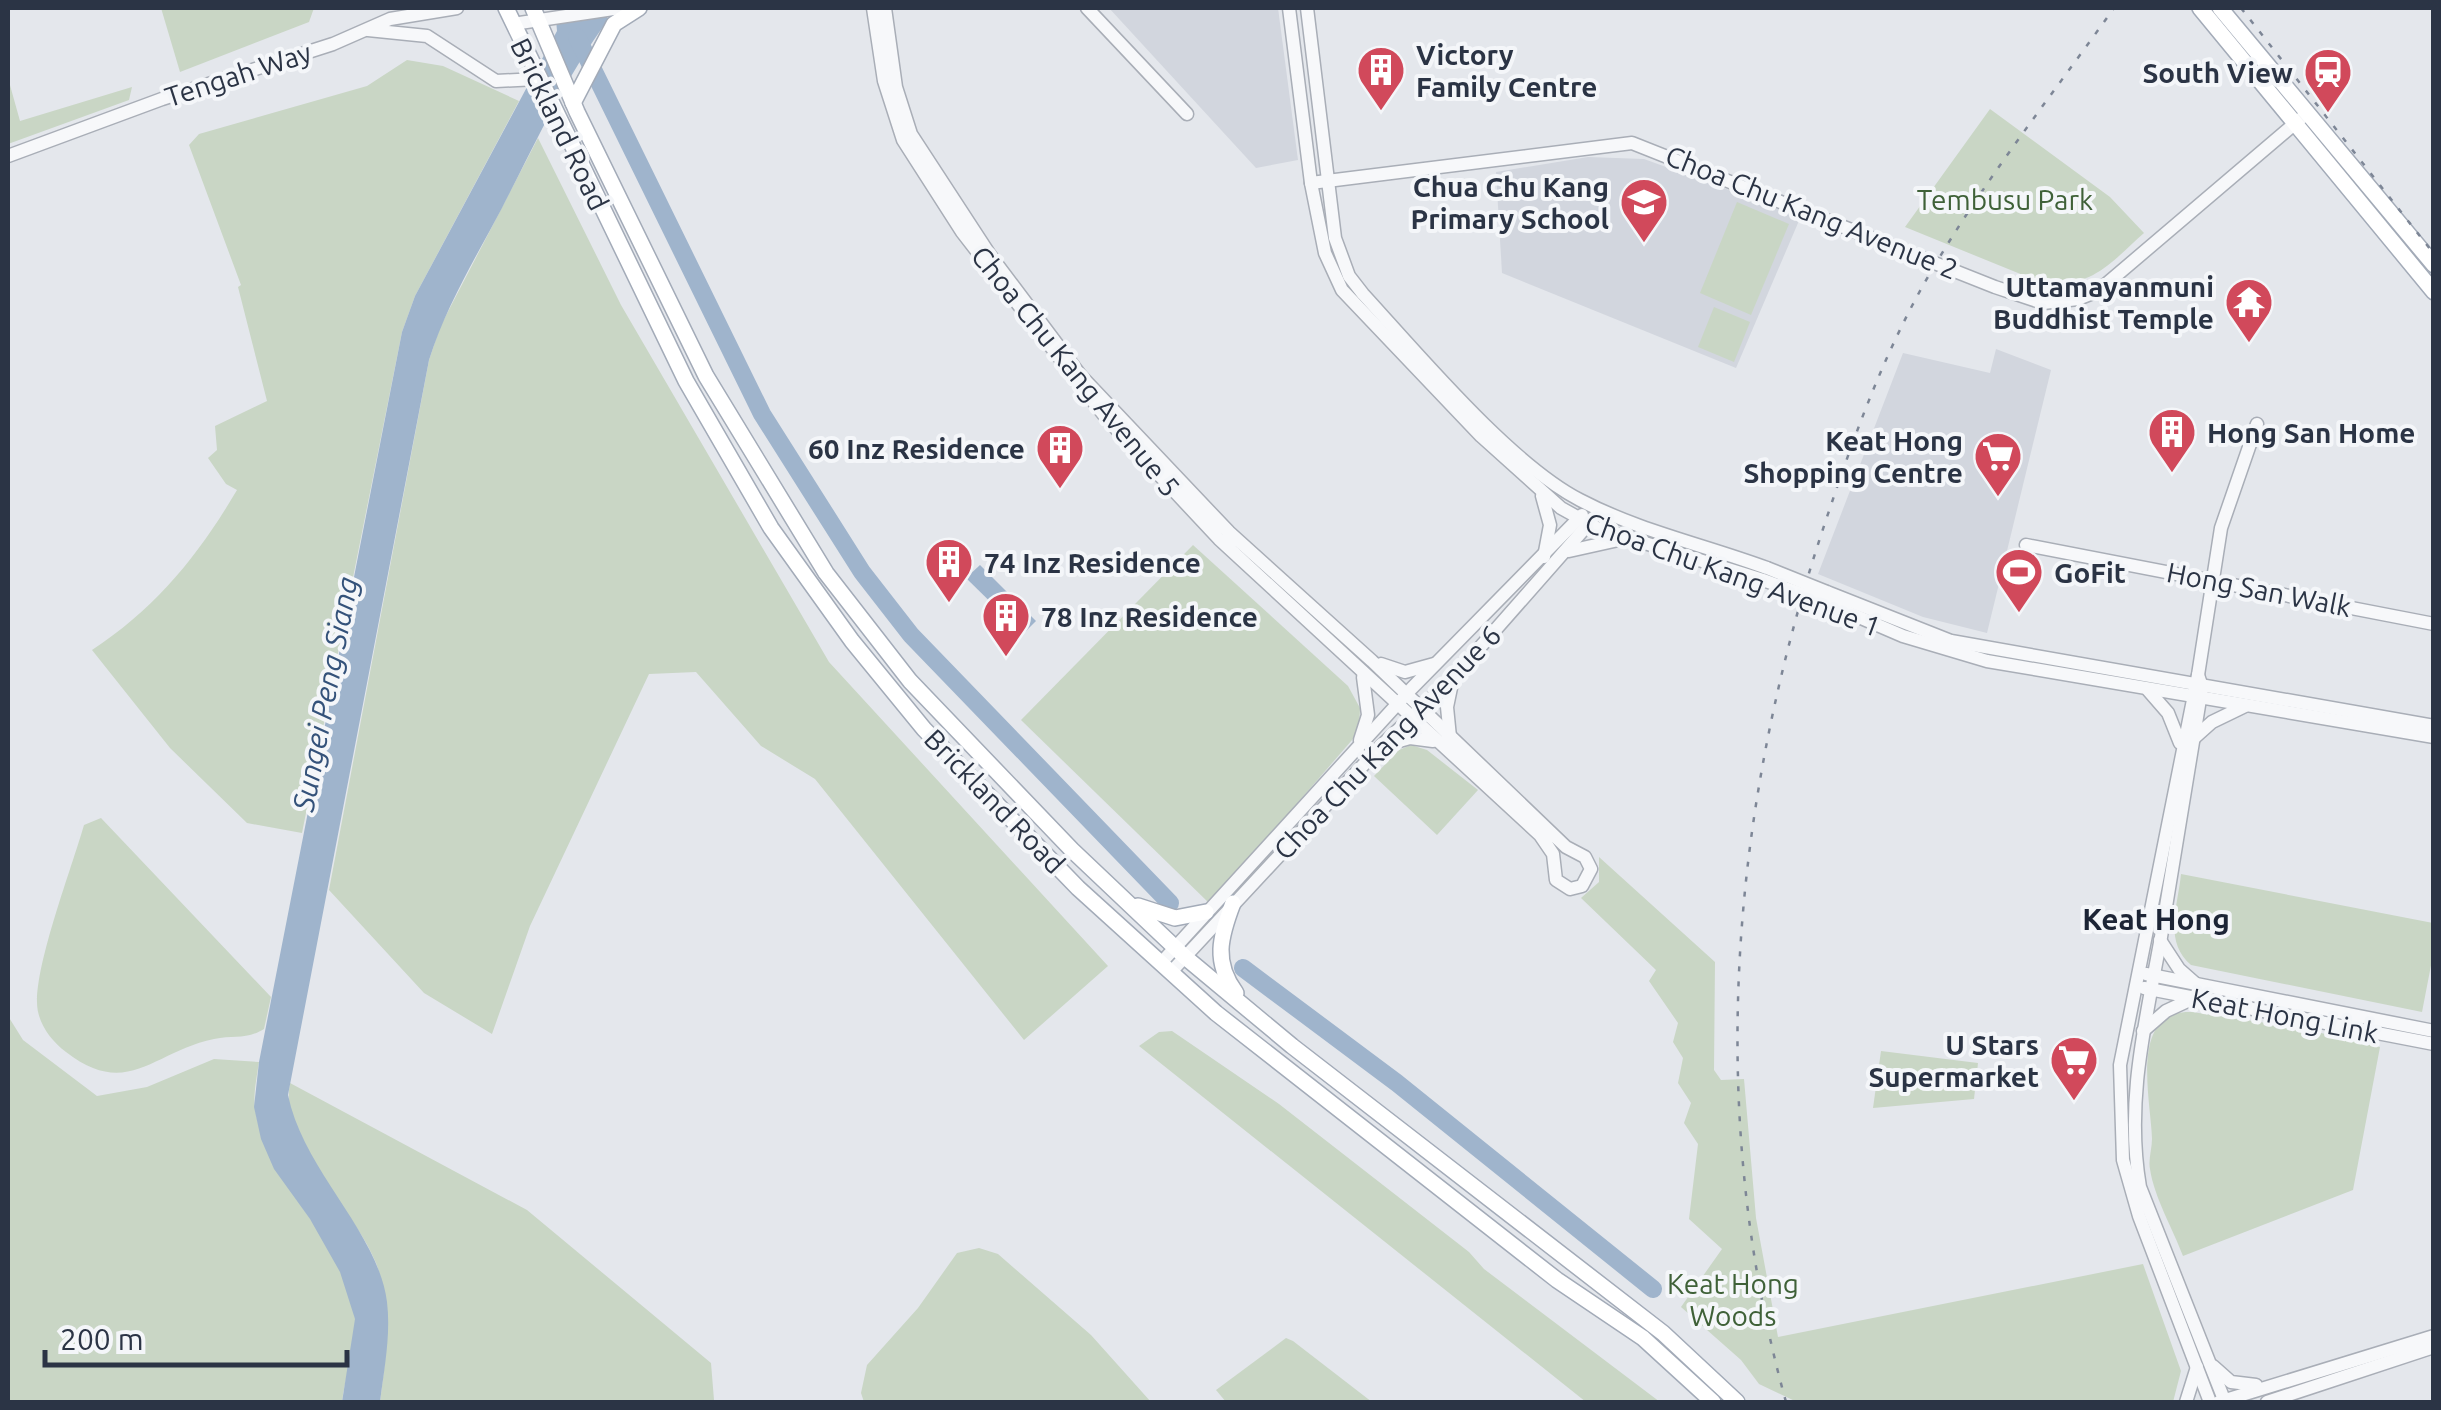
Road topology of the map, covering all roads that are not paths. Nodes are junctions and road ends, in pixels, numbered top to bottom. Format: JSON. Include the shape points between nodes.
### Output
{"nodes":[{"id":1,"x":457,"y":8,"type":"edge"},
{"id":2,"x":616,"y":8,"type":"edge"},
{"id":3,"x":640,"y":8,"type":"edge"},
{"id":4,"x":862,"y":8,"type":"edge"},
{"id":5,"x":883,"y":8,"type":"edge"},
{"id":6,"x":1087,"y":8,"type":"edge"},
{"id":7,"x":1290,"y":8,"type":"edge"},
{"id":8,"x":1307,"y":8,"type":"edge"},
{"id":9,"x":2200,"y":8,"type":"edge"},
{"id":10,"x":2220,"y":8,"type":"edge"},
{"id":11,"x":539,"y":13,"type":"edge"},
{"id":12,"x":509,"y":14,"type":"edge"},
{"id":13,"x":875,"y":24,"type":"junction"},
{"id":14,"x":360,"y":30,"type":"junction"},
{"id":15,"x":888,"y":66,"type":"junction"},
{"id":16,"x":538,"y":81,"type":"junction"},
{"id":17,"x":575,"y":108,"type":"junction"},
{"id":18,"x":1187,"y":114,"type":"dead end"},
{"id":19,"x":2299,"y":120,"type":"junction"},
{"id":20,"x":8,"y":156,"type":"edge"},
{"id":21,"x":1331,"y":180,"type":"junction"},
{"id":22,"x":1311,"y":183,"type":"junction"},
{"id":23,"x":2434,"y":265,"type":"edge"},
{"id":24,"x":2434,"y":292,"type":"edge"},
{"id":25,"x":2257,"y":424,"type":"dead end"},
{"id":26,"x":1145,"y":454,"type":"junction"},
{"id":27,"x":1542,"y":494,"type":"junction"},
{"id":28,"x":1592,"y":506,"type":"junction"},
{"id":29,"x":1585,"y":522,"type":"junction"},
{"id":30,"x":1658,"y":532,"type":"junction"},
{"id":31,"x":1632,"y":538,"type":"junction"},
{"id":32,"x":2026,"y":546,"type":"dead end"},
{"id":33,"x":1664,"y":548,"type":"junction"},
{"id":34,"x":1562,"y":553,"type":"junction"},
{"id":35,"x":1544,"y":557,"type":"junction"},
{"id":36,"x":1765,"y":574,"type":"junction"},
{"id":37,"x":2215,"y":578,"type":"junction"},
{"id":38,"x":1826,"y":597,"type":"junction"},
{"id":39,"x":2434,"y":624,"type":"edge"},
{"id":40,"x":1372,"y":661,"type":"junction"},
{"id":41,"x":1436,"y":664,"type":"junction"},
{"id":42,"x":1362,"y":676,"type":"junction"},
{"id":43,"x":1453,"y":678,"type":"junction"},
{"id":44,"x":2196,"y":688,"type":"junction"},
{"id":45,"x":2148,"y":690,"type":"junction"},
{"id":46,"x":1402,"y":700,"type":"junction"},
{"id":47,"x":2245,"y":706,"type":"junction"},
{"id":48,"x":1418,"y":713,"type":"junction"},
{"id":49,"x":2434,"y":726,"type":"edge"},
{"id":50,"x":2434,"y":737,"type":"edge"},
{"id":51,"x":1446,"y":741,"type":"junction"},
{"id":52,"x":2187,"y":742,"type":"junction"},
{"id":53,"x":1381,"y":746,"type":"junction"},
{"id":54,"x":1358,"y":747,"type":"junction"},
{"id":55,"x":1126,"y":900,"type":"junction"},
{"id":56,"x":1233,"y":904,"type":"junction"},
{"id":57,"x":1206,"y":912,"type":"junction"},
{"id":58,"x":2156,"y":932,"type":"junction"},
{"id":59,"x":1180,"y":952,"type":"junction"},
{"id":60,"x":1166,"y":968,"type":"junction"},
{"id":61,"x":2138,"y":980,"type":"junction"},
{"id":62,"x":2153,"y":983,"type":"junction"},
{"id":63,"x":2195,"y":991,"type":"junction"},
{"id":64,"x":1256,"y":1017,"type":"junction"},
{"id":65,"x":2143,"y":1031,"type":"junction"},
{"id":66,"x":2434,"y":1031,"type":"edge"},
{"id":67,"x":2434,"y":1044,"type":"edge"},
{"id":68,"x":2434,"y":1336,"type":"edge"},
{"id":69,"x":2434,"y":1347,"type":"edge"},
{"id":70,"x":2203,"y":1364,"type":"junction"},
{"id":71,"x":2288,"y":1381,"type":"junction"},
{"id":72,"x":1713,"y":1402,"type":"edge"},
{"id":73,"x":1737,"y":1402,"type":"edge"},
{"id":74,"x":2186,"y":1402,"type":"edge"},
{"id":75,"x":2220,"y":1402,"type":"edge"},
{"id":76,"x":2267,"y":1402,"type":"edge"}],
"edges":[{"from":1,"to":14,"type":"street","name":"Tengah Way","via":[[411,13]]},
{"from":2,"to":11,"type":"street"},
{"from":3,"to":17,"type":"main road","via":[[614,24]]},
{"from":4,"to":13,"type":"street"},
{"from":5,"to":13,"type":"street","name":"Choa Chu Kang Avenue 5"},
{"from":5,"to":15,"type":"street","name":"Choa Chu Kang Avenue 5"},
{"from":6,"to":18,"type":"street"},
{"from":7,"to":22,"type":"street","name":"Choa Chu Kang Avenue 1"},
{"from":8,"to":21,"type":"street","name":"Choa Chu Kang Avenue 1"},
{"from":9,"to":19,"type":"main road"},
{"from":10,"to":19,"type":"main road"},
{"from":11,"to":12,"type":"street"},
{"from":11,"to":17,"type":"main road","name":"Brickland Road"},
{"from":12,"to":16,"type":"main road","name":"Brickland Road"},
{"from":13,"to":15,"type":"street","name":"Choa Chu Kang Avenue 5"},
{"from":14,"to":16,"type":"street","name":"Tengah Way","via":[[427,36],[496,81]]},
{"from":14,"to":20,"type":"street","name":"Tengah Way"},
{"from":15,"to":26,"type":"street","name":"Choa Chu Kang Avenue 5","via":[[911,134],[970,226]]},
{"from":16,"to":60,"type":"main road","name":"Brickland Road","via":[[686,381],[771,528],[852,641],[981,792]]},
{"from":17,"to":55,"type":"main road","name":"Brickland Road","via":[[706,376],[826,573],[910,681]]},
{"from":19,"to":21,"type":"street","name":"Choa Chu Kang Avenue 2","via":[[2105,286],[2056,303],[1995,286],[1632,143]]},
{"from":19,"to":23,"type":"main road"},
{"from":19,"to":24,"type":"main road"},
{"from":21,"to":22,"type":"street","name":"Choa Chu Kang Avenue 2"},
{"from":21,"to":28,"type":"street","name":"Choa Chu Kang Avenue 1","via":[[1335,238],[1363,294],[1516,452]]},
{"from":22,"to":27,"type":"street","name":"Choa Chu Kang Avenue 1","via":[[1325,252],[1342,290]]},
{"from":25,"to":37,"type":"street","via":[[2233,483]]},
{"from":26,"to":40,"type":"street","name":"Choa Chu Kang Avenue 5"},
{"from":26,"to":42,"type":"street","name":"Choa Chu Kang Avenue 5","via":[[1219,540]]},
{"from":27,"to":29,"type":"street","name":"Choa Chu Kang Avenue 1"},
{"from":27,"to":35,"type":"street","via":[[1550,525]]},
{"from":28,"to":29,"type":"street","name":"Choa Chu Kang Avenue 6"},
{"from":28,"to":30,"type":"street","name":"Choa Chu Kang Avenue 1"},
{"from":29,"to":31,"type":"street","name":"Choa Chu Kang Avenue 1"},
{"from":29,"to":34,"type":"street","name":"Choa Chu Kang Avenue 6"},
{"from":29,"to":35,"type":"street","name":"Choa Chu Kang Avenue 6"},
{"from":30,"to":33,"type":"street"},
{"from":30,"to":36,"type":"street","name":"Choa Chu Kang Avenue 1"},
{"from":31,"to":33,"type":"street","name":"Choa Chu Kang Avenue 1"},
{"from":31,"to":34,"type":"street"},
{"from":32,"to":37,"type":"street","name":"Hong San Walk"},
{"from":33,"to":36,"type":"street","name":"Choa Chu Kang Avenue 1"},
{"from":34,"to":43,"type":"street","name":"Choa Chu Kang Avenue 6"},
{"from":35,"to":41,"type":"street","name":"Choa Chu Kang Avenue 6"},
{"from":36,"to":38,"type":"street","name":"Choa Chu Kang Avenue 1","bridge":true},
{"from":37,"to":39,"type":"street","name":"Hong San Walk"},
{"from":37,"to":44,"type":"street"},
{"from":38,"to":44,"type":"street","name":"Choa Chu Kang Avenue 1","via":[[1951,641]]},
{"from":38,"to":45,"type":"street","name":"Choa Chu Kang Avenue 1","via":[[1950,652]]},
{"from":40,"to":41,"type":"street","via":[[1405,672]]},
{"from":40,"to":46,"type":"street","name":"Choa Chu Kang Avenue 5"},
{"from":41,"to":46,"type":"street","name":"Choa Chu Kang Avenue 6"},
{"from":42,"to":46,"type":"street","name":"Choa Chu Kang Avenue 5"},
{"from":42,"to":54,"type":"street","via":[[1368,715]]},
{"from":43,"to":48,"type":"street","name":"Choa Chu Kang Avenue 6"},
{"from":43,"to":51,"type":"street"},
{"from":44,"to":45,"type":"street","name":"Choa Chu Kang Avenue 1"},
{"from":44,"to":47,"type":"street","name":"Choa Chu Kang Avenue 1"},
{"from":44,"to":49,"type":"street","name":"Choa Chu Kang Avenue 1"},
{"from":44,"to":52,"type":"street"},
{"from":45,"to":52,"type":"street"},
{"from":46,"to":48,"type":"street","name":"Choa Chu Kang Avenue 5"},
{"from":46,"to":54,"type":"street","name":"Choa Chu Kang Avenue 6"},
{"from":47,"to":50,"type":"street","name":"Choa Chu Kang Avenue 1"},
{"from":47,"to":52,"type":"street"},
{"from":48,"to":51,"type":"street","name":"Choa Chu Kang Avenue 5"},
{"from":48,"to":53,"type":"street","name":"Choa Chu Kang Avenue 6"},
{"from":51,"to":51,"type":"street","via":[[1585,857],[1591,869],[1587,882],[1561,885],[1550,846]]},
{"from":51,"to":53,"type":"street","via":[[1422,737]]},
{"from":52,"to":58,"type":"street"},
{"from":53,"to":56,"type":"street","name":"Choa Chu Kang Avenue 6"},
{"from":54,"to":57,"type":"street","name":"Choa Chu Kang Avenue 6"},
{"from":55,"to":57,"type":"main road","via":[[1163,917]]},
{"from":55,"to":59,"type":"main road","name":"Brickland Road"},
{"from":56,"to":59,"type":"street","name":"Choa Chu Kang Avenue 6"},
{"from":56,"to":64,"type":"main road","via":[[1220,963]]},
{"from":57,"to":59,"type":"street","name":"Choa Chu Kang Avenue 6"},
{"from":58,"to":61,"type":"street"},
{"from":58,"to":62,"type":"street"},
{"from":58,"to":63,"type":"street"},
{"from":59,"to":60,"type":"street","name":"Choa Chu Kang Avenue 6"},
{"from":59,"to":64,"type":"main road","name":"Brickland Road"},
{"from":60,"to":72,"type":"main road","name":"Brickland Road","via":[[1556,1280],[1643,1338]]},
{"from":61,"to":62,"type":"street","name":"Keat Hong Link"},
{"from":61,"to":70,"type":"street","via":[[2120,1065],[2123,1160],[2139,1216]]},
{"from":62,"to":63,"type":"street","name":"Keat Hong Link"},
{"from":62,"to":65,"type":"street"},
{"from":63,"to":65,"type":"street"},
{"from":63,"to":66,"type":"street","name":"Keat Hong Link"},
{"from":63,"to":67,"type":"street","name":"Keat Hong Link"},
{"from":64,"to":73,"type":"main road","name":"Brickland Road","via":[[1663,1333]]},
{"from":65,"to":70,"type":"street","via":[[2134,1122],[2140,1187]]},
{"from":68,"to":71,"type":"street"},
{"from":69,"to":76,"type":"street"},
{"from":70,"to":71,"type":"street","via":[[2244,1386]]},
{"from":70,"to":74,"type":"street"},
{"from":70,"to":75,"type":"street"},
{"from":71,"to":75,"type":"street"}]}
